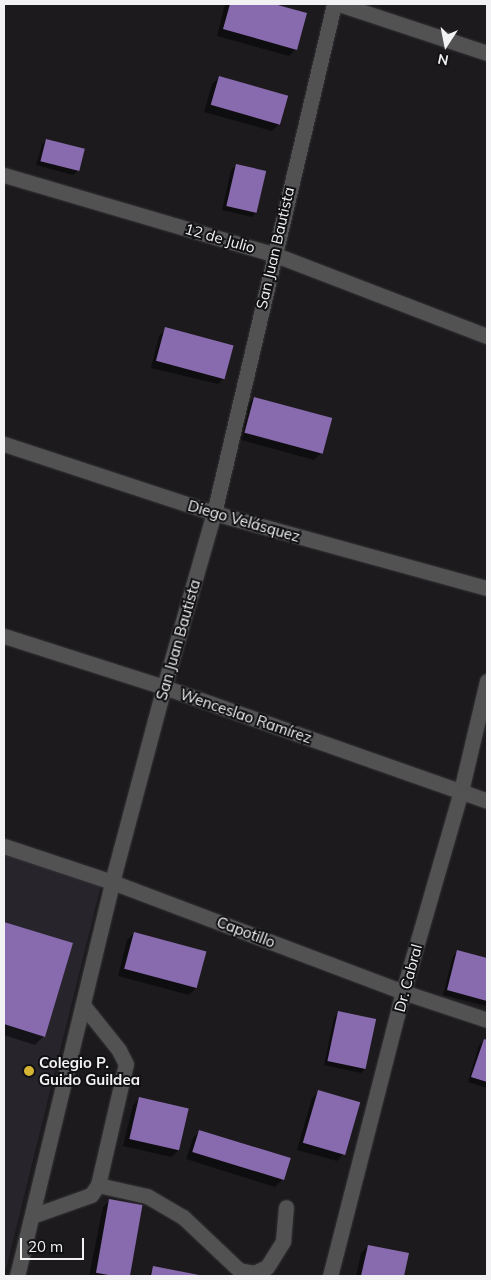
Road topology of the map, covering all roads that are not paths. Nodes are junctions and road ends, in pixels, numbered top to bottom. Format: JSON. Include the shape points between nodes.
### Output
{"nodes":[{"id":1,"x":334,"y":4,"type":"edge"},
{"id":2,"x":339,"y":4,"type":"edge"},
{"id":3,"x":487,"y":53,"type":"edge"},
{"id":4,"x":4,"y":174,"type":"edge"},
{"id":5,"x":274,"y":254,"type":"junction"},
{"id":6,"x":487,"y":336,"type":"edge"},
{"id":7,"x":4,"y":444,"type":"edge"},
{"id":8,"x":214,"y":513,"type":"junction"},
{"id":9,"x":487,"y":588,"type":"edge"},
{"id":10,"x":4,"y":636,"type":"edge"},
{"id":11,"x":487,"y":681,"type":"edge"},
{"id":12,"x":164,"y":687,"type":"junction"},
{"id":13,"x":461,"y":791,"type":"junction"},
{"id":14,"x":487,"y":801,"type":"edge"},
{"id":15,"x":4,"y":846,"type":"edge"},
{"id":16,"x":112,"y":882,"type":"junction"},
{"id":17,"x":403,"y":992,"type":"junction"},
{"id":18,"x":83,"y":1005,"type":"junction"},
{"id":19,"x":487,"y":1020,"type":"edge"},
{"id":20,"x":98,"y":1185,"type":"junction"},
{"id":21,"x":286,"y":1207,"type":"dead end"},
{"id":22,"x":32,"y":1216,"type":"junction"},
{"id":23,"x":17,"y":1276,"type":"edge"},
{"id":24,"x":330,"y":1276,"type":"edge"}],
"edges":[{"from":1,"to":5,"type":"street","name":"San Juan Bautista"},
{"from":2,"to":3,"type":"street"},
{"from":4,"to":5,"type":"street","name":"12 de Julio"},
{"from":5,"to":6,"type":"street","name":"12 de Julio"},
{"from":5,"to":8,"type":"street","name":"San Juan Bautista"},
{"from":7,"to":8,"type":"street","name":"Diego Velásquez"},
{"from":8,"to":9,"type":"street","name":"Diego Velásquez"},
{"from":8,"to":12,"type":"street","name":"San Juan Bautista"},
{"from":10,"to":12,"type":"street","name":"Wenceslao Ramírez"},
{"from":11,"to":13,"type":"street","name":"Dr. Cabral"},
{"from":12,"to":13,"type":"street","name":"Wenceslao Ramírez"},
{"from":12,"to":16,"type":"street","name":"San Juan Bautista"},
{"from":13,"to":14,"type":"street","name":"Wenceslao Ramírez"},
{"from":13,"to":17,"type":"street","name":"Dr. Cabral"},
{"from":15,"to":16,"type":"street","name":"Capotillo"},
{"from":16,"to":17,"type":"street","name":"Capotillo"},
{"from":16,"to":18,"type":"street","name":"San Juan Bautista"},
{"from":17,"to":19,"type":"street","name":"Capotillo"},
{"from":17,"to":24,"type":"street","name":"Dr. Cabral"},
{"from":18,"to":20,"type":"street","via":[[119,1050],[126,1064]]},
{"from":18,"to":22,"type":"street","name":"San Juan Bautista"},
{"from":20,"to":21,"type":"street","via":[[147,1196],[183,1217],[239,1270],[254,1274],[266,1267],[283,1240]]},
{"from":20,"to":22,"type":"street","via":[[91,1195]]},
{"from":22,"to":23,"type":"street","name":"San Juan Bautista"}]}
